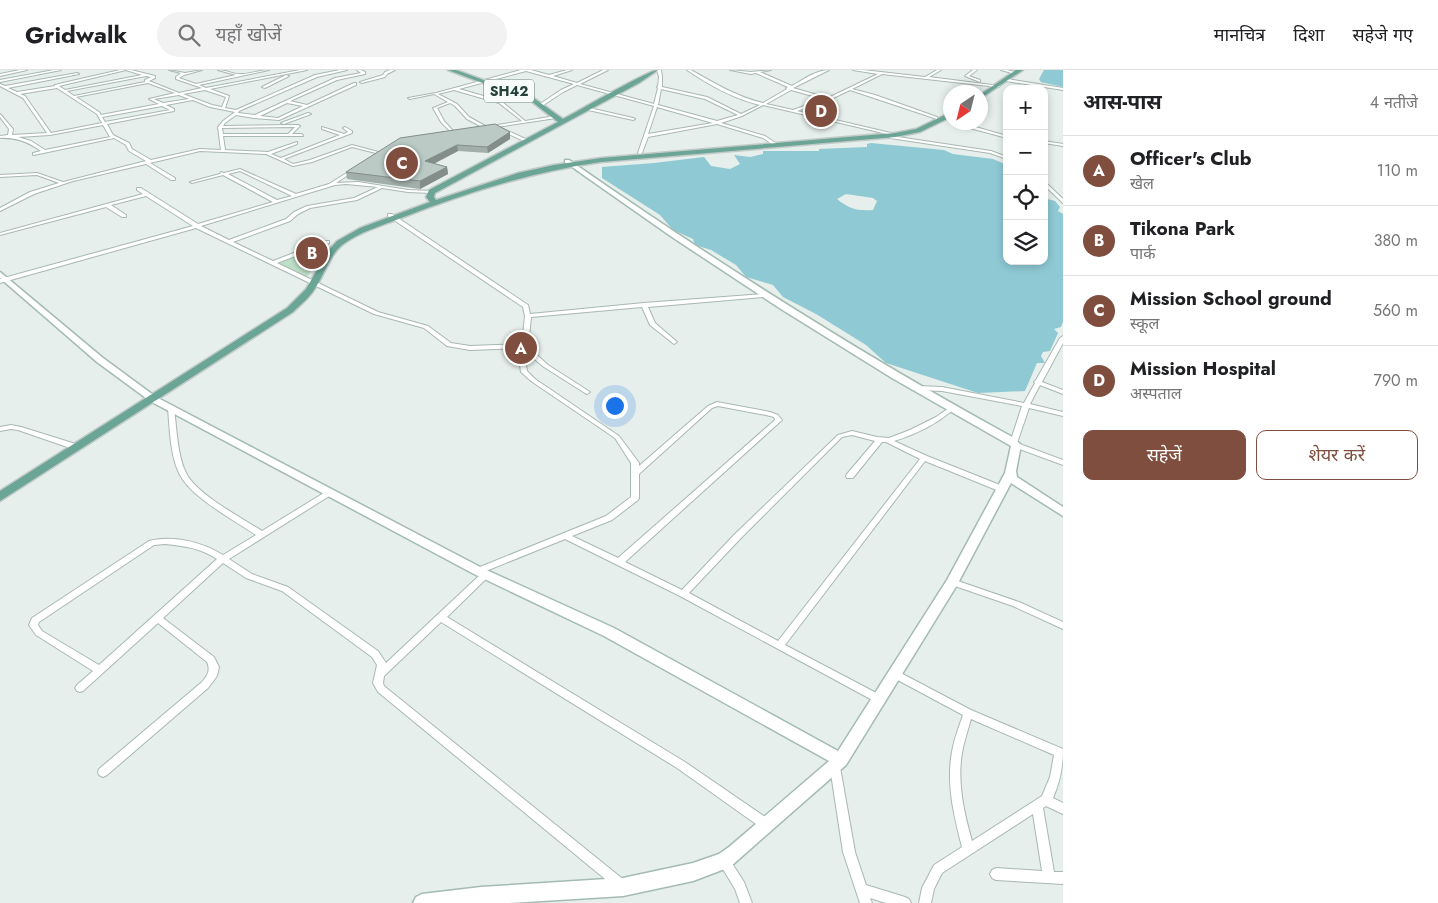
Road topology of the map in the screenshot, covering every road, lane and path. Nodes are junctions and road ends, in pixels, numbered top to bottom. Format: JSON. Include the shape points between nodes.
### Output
{"nodes":[{"id":1,"x":24,"y":70,"type":"edge"},
{"id":2,"x":59,"y":70,"type":"edge"},
{"id":3,"x":69,"y":70,"type":"edge"},
{"id":4,"x":125,"y":70,"type":"edge"},
{"id":5,"x":171,"y":70,"type":"edge"},
{"id":6,"x":200,"y":70,"type":"edge"},
{"id":7,"x":229,"y":70,"type":"edge"},
{"id":8,"x":267,"y":70,"type":"edge"},
{"id":9,"x":305,"y":70,"type":"edge"},
{"id":10,"x":345,"y":70,"type":"edge"},
{"id":11,"x":359,"y":70,"type":"edge"},
{"id":12,"x":393,"y":70,"type":"edge"},
{"id":13,"x":451,"y":70,"type":"edge"},
{"id":14,"x":526,"y":70,"type":"edge"},
{"id":15,"x":570,"y":70,"type":"edge"},
{"id":16,"x":606,"y":70,"type":"edge"},
{"id":17,"x":657,"y":70,"type":"edge"},
{"id":18,"x":689,"y":70,"type":"edge"},
{"id":19,"x":732,"y":70,"type":"edge"},
{"id":20,"x":769,"y":70,"type":"edge"},
{"id":21,"x":827,"y":70,"type":"edge"},
{"id":22,"x":855,"y":70,"type":"edge"},
{"id":23,"x":902,"y":70,"type":"edge"},
{"id":24,"x":939,"y":70,"type":"edge"},
{"id":25,"x":975,"y":70,"type":"edge"},
{"id":26,"x":1003,"y":70,"type":"edge"},
{"id":27,"x":1020,"y":70,"type":"edge"},
{"id":28,"x":222,"y":71,"type":"edge"},
{"id":29,"x":298,"y":71,"type":"junction"},
{"id":30,"x":1014,"y":71,"type":"edge"},
{"id":31,"x":756,"y":72,"type":"junction"},
{"id":32,"x":138,"y":73,"type":"junction"},
{"id":33,"x":882,"y":73,"type":"junction"},
{"id":34,"x":0,"y":74,"type":"edge"},
{"id":35,"x":77,"y":74,"type":"junction"},
{"id":36,"x":183,"y":74,"type":"junction"},
{"id":37,"x":896,"y":74,"type":"junction"},
{"id":38,"x":147,"y":75,"type":"junction"},
{"id":39,"x":239,"y":76,"type":"junction"},
{"id":40,"x":548,"y":76,"type":"junction"},
{"id":41,"x":925,"y":78,"type":"junction"},
{"id":42,"x":84,"y":79,"type":"junction"},
{"id":43,"x":249,"y":80,"type":"junction"},
{"id":44,"x":1007,"y":80,"type":"junction"},
{"id":45,"x":0,"y":81,"type":"edge"},
{"id":46,"x":481,"y":81,"type":"junction"},
{"id":47,"x":149,"y":82,"type":"junction"},
{"id":48,"x":362,"y":82,"type":"dead end"},
{"id":49,"x":355,"y":84,"type":"dead end"},
{"id":50,"x":576,"y":84,"type":"junction"},
{"id":51,"x":0,"y":85,"type":"edge"},
{"id":52,"x":195,"y":85,"type":"junction"},
{"id":53,"x":993,"y":85,"type":"junction"},
{"id":54,"x":56,"y":86,"type":"junction"},
{"id":55,"x":293,"y":86,"type":"junction"},
{"id":56,"x":5,"y":87,"type":"junction"},
{"id":57,"x":264,"y":87,"type":"dead end"},
{"id":58,"x":300,"y":87,"type":"dead end"},
{"id":59,"x":659,"y":87,"type":"junction"},
{"id":60,"x":205,"y":88,"type":"junction"},
{"id":61,"x":308,"y":88,"type":"dead end"},
{"id":62,"x":456,"y":88,"type":"junction"},
{"id":63,"x":789,"y":88,"type":"junction"},
{"id":64,"x":988,"y":88,"type":"edge"},
{"id":65,"x":315,"y":89,"type":"junction"},
{"id":66,"x":850,"y":89,"type":"junction"},
{"id":67,"x":988,"y":89,"type":"edge"},
{"id":68,"x":1063,"y":89,"type":"edge"},
{"id":69,"x":322,"y":90,"type":"dead end"},
{"id":70,"x":64,"y":91,"type":"junction"},
{"id":71,"x":329,"y":91,"type":"dead end"},
{"id":72,"x":336,"y":92,"type":"junction"},
{"id":73,"x":18,"y":93,"type":"junction"},
{"id":74,"x":179,"y":93,"type":"junction"},
{"id":75,"x":435,"y":94,"type":"junction"},
{"id":76,"x":614,"y":94,"type":"junction"},
{"id":77,"x":74,"y":97,"type":"junction"},
{"id":78,"x":410,"y":98,"type":"dead end"},
{"id":79,"x":193,"y":99,"type":"junction"},
{"id":80,"x":828,"y":99,"type":"junction"},
{"id":81,"x":287,"y":102,"type":"junction"},
{"id":82,"x":451,"y":102,"type":"junction"},
{"id":83,"x":161,"y":105,"type":"junction"},
{"id":84,"x":541,"y":105,"type":"junction"},
{"id":85,"x":762,"y":105,"type":"junction"},
{"id":86,"x":307,"y":106,"type":"junction"},
{"id":87,"x":656,"y":106,"type":"junction"},
{"id":88,"x":222,"y":108,"type":"junction"},
{"id":89,"x":585,"y":108,"type":"junction"},
{"id":90,"x":794,"y":111,"type":"junction"},
{"id":91,"x":236,"y":113,"type":"junction"},
{"id":92,"x":309,"y":114,"type":"dead end"},
{"id":93,"x":0,"y":115,"type":"edge"},
{"id":94,"x":740,"y":115,"type":"junction"},
{"id":95,"x":100,"y":116,"type":"junction"},
{"id":96,"x":943,"y":116,"type":"edge"},
{"id":97,"x":254,"y":117,"type":"junction"},
{"id":98,"x":943,"y":117,"type":"edge"},
{"id":99,"x":558,"y":119,"type":"junction"},
{"id":100,"x":939,"y":119,"type":"junction"},
{"id":101,"x":633,"y":120,"type":"dead end"},
{"id":102,"x":943,"y":120,"type":"edge"},
{"id":103,"x":525,"y":122,"type":"junction"},
{"id":104,"x":715,"y":122,"type":"junction"},
{"id":105,"x":106,"y":124,"type":"junction"},
{"id":106,"x":276,"y":126,"type":"junction"},
{"id":107,"x":496,"y":126,"type":"junction"},
{"id":108,"x":220,"y":127,"type":"junction"},
{"id":109,"x":323,"y":128,"type":"dead end"},
{"id":110,"x":345,"y":128,"type":"dead end"},
{"id":111,"x":487,"y":128,"type":"junction"},
{"id":112,"x":475,"y":130,"type":"edge"},
{"id":113,"x":981,"y":130,"type":"edge"},
{"id":114,"x":460,"y":132,"type":"edge"},
{"id":115,"x":453,"y":133,"type":"junction"},
{"id":116,"x":50,"y":134,"type":"junction"},
{"id":117,"x":222,"y":135,"type":"junction"},
{"id":118,"x":289,"y":135,"type":"junction"},
{"id":119,"x":302,"y":135,"type":"dead end"},
{"id":120,"x":344,"y":135,"type":"junction"},
{"id":121,"x":444,"y":135,"type":"edge"},
{"id":122,"x":889,"y":135,"type":"junction"},
{"id":123,"x":10,"y":136,"type":"junction"},
{"id":124,"x":645,"y":136,"type":"junction"},
{"id":125,"x":1003,"y":136,"type":"edge"},
{"id":126,"x":0,"y":137,"type":"edge"},
{"id":127,"x":114,"y":137,"type":"junction"},
{"id":128,"x":527,"y":141,"type":"junction"},
{"id":129,"x":296,"y":143,"type":"dead end"},
{"id":130,"x":1048,"y":143,"type":"edge"},
{"id":131,"x":775,"y":144,"type":"junction"},
{"id":132,"x":1063,"y":145,"type":"edge"},
{"id":133,"x":387,"y":148,"type":"edge"},
{"id":134,"x":223,"y":150,"type":"junction"},
{"id":135,"x":45,"y":152,"type":"junction"},
{"id":136,"x":1003,"y":152,"type":"edge"},
{"id":137,"x":269,"y":153,"type":"junction"},
{"id":138,"x":380,"y":153,"type":"junction"},
{"id":139,"x":640,"y":153,"type":"junction"},
{"id":140,"x":34,"y":154,"type":"dead end"},
{"id":141,"x":999,"y":154,"type":"junction"},
{"id":142,"x":1003,"y":156,"type":"edge"},
{"id":143,"x":374,"y":157,"type":"edge"},
{"id":144,"x":282,"y":159,"type":"junction"},
{"id":145,"x":148,"y":161,"type":"junction"},
{"id":146,"x":569,"y":163,"type":"junction"},
{"id":147,"x":361,"y":164,"type":"edge"},
{"id":148,"x":222,"y":173,"type":"junction"},
{"id":149,"x":0,"y":176,"type":"edge"},
{"id":150,"x":173,"y":179,"type":"dead end"},
{"id":151,"x":192,"y":182,"type":"dead end"},
{"id":152,"x":63,"y":183,"type":"junction"},
{"id":153,"x":327,"y":186,"type":"junction"},
{"id":154,"x":1048,"y":186,"type":"edge"},
{"id":155,"x":380,"y":188,"type":"junction"},
{"id":156,"x":139,"y":189,"type":"dead end"},
{"id":157,"x":147,"y":194,"type":"junction"},
{"id":158,"x":296,"y":196,"type":"junction"},
{"id":159,"x":432,"y":198,"type":"junction"},
{"id":160,"x":277,"y":202,"type":"junction"},
{"id":161,"x":1063,"y":202,"type":"edge"},
{"id":162,"x":107,"y":205,"type":"junction"},
{"id":163,"x":0,"y":210,"type":"edge"},
{"id":164,"x":124,"y":216,"type":"dead end"},
{"id":165,"x":392,"y":216,"type":"junction"},
{"id":166,"x":197,"y":226,"type":"junction"},
{"id":167,"x":0,"y":234,"type":"edge"},
{"id":168,"x":228,"y":242,"type":"junction"},
{"id":169,"x":327,"y":242,"type":"dead end"},
{"id":170,"x":272,"y":263,"type":"junction"},
{"id":171,"x":2,"y":278,"type":"edge"},
{"id":172,"x":310,"y":282,"type":"junction"},
{"id":173,"x":763,"y":295,"type":"junction"},
{"id":174,"x":644,"y":306,"type":"junction"},
{"id":175,"x":528,"y":316,"type":"junction"},
{"id":176,"x":1063,"y":338,"type":"edge"},
{"id":177,"x":674,"y":342,"type":"dead end"},
{"id":178,"x":525,"y":347,"type":"junction"},
{"id":179,"x":1037,"y":382,"type":"junction"},
{"id":180,"x":917,"y":388,"type":"junction"},
{"id":181,"x":588,"y":392,"type":"dead end"},
{"id":182,"x":1063,"y":392,"type":"edge"},
{"id":183,"x":149,"y":397,"type":"junction"},
{"id":184,"x":1026,"y":405,"type":"junction"},
{"id":185,"x":171,"y":409,"type":"junction"},
{"id":186,"x":951,"y":409,"type":"junction"},
{"id":187,"x":1063,"y":414,"type":"edge"},
{"id":188,"x":0,"y":429,"type":"edge"},
{"id":189,"x":884,"y":440,"type":"junction"},
{"id":190,"x":66,"y":444,"type":"junction"},
{"id":191,"x":1015,"y":444,"type":"junction"},
{"id":192,"x":76,"y":447,"type":"junction"},
{"id":193,"x":924,"y":458,"type":"junction"},
{"id":194,"x":1063,"y":464,"type":"edge"},
{"id":195,"x":635,"y":473,"type":"junction"},
{"id":196,"x":1010,"y":474,"type":"junction"},
{"id":197,"x":850,"y":476,"type":"dead end"},
{"id":198,"x":0,"y":487,"type":"edge"},
{"id":199,"x":1002,"y":489,"type":"junction"},
{"id":200,"x":330,"y":493,"type":"junction"},
{"id":201,"x":0,"y":497,"type":"edge"},
{"id":202,"x":1063,"y":512,"type":"edge"},
{"id":203,"x":262,"y":535,"type":"junction"},
{"id":204,"x":566,"y":536,"type":"junction"},
{"id":205,"x":223,"y":558,"type":"junction"},
{"id":206,"x":619,"y":562,"type":"junction"},
{"id":207,"x":482,"y":573,"type":"junction"},
{"id":208,"x":952,"y":582,"type":"junction"},
{"id":209,"x":683,"y":594,"type":"junction"},
{"id":210,"x":157,"y":618,"type":"junction"},
{"id":211,"x":442,"y":618,"type":"junction"},
{"id":212,"x":1063,"y":626,"type":"edge"},
{"id":213,"x":779,"y":646,"type":"junction"},
{"id":214,"x":99,"y":670,"type":"junction"},
{"id":215,"x":895,"y":674,"type":"junction"},
{"id":216,"x":379,"y":675,"type":"junction"},
{"id":217,"x":80,"y":688,"type":"dead end"},
{"id":218,"x":879,"y":699,"type":"junction"},
{"id":219,"x":968,"y":713,"type":"junction"},
{"id":220,"x":1061,"y":753,"type":"edge"},
{"id":221,"x":838,"y":763,"type":"junction"},
{"id":222,"x":103,"y":772,"type":"dead end"},
{"id":223,"x":1041,"y":803,"type":"junction"},
{"id":224,"x":1063,"y":809,"type":"edge"},
{"id":225,"x":766,"y":825,"type":"junction"},
{"id":226,"x":968,"y":849,"type":"junction"},
{"id":227,"x":724,"y":861,"type":"junction"},
{"id":228,"x":996,"y":874,"type":"dead end"},
{"id":229,"x":1049,"y":877,"type":"junction"},
{"id":230,"x":1063,"y":878,"type":"edge"},
{"id":231,"x":624,"y":887,"type":"junction"},
{"id":232,"x":862,"y":890,"type":"junction"},
{"id":233,"x":555,"y":898,"type":"edge"},
{"id":234,"x":481,"y":900,"type":"edge"},
{"id":235,"x":422,"y":903,"type":"edge"},
{"id":236,"x":746,"y":903,"type":"edge"},
{"id":237,"x":866,"y":903,"type":"edge"},
{"id":238,"x":905,"y":903,"type":"edge"},
{"id":239,"x":925,"y":903,"type":"edge"}],
"edges":[{"from":1,"to":34,"type":"street"},
{"from":2,"to":45,"type":"street"},
{"from":3,"to":35,"type":"street"},
{"from":4,"to":32,"type":"street"},
{"from":4,"to":42,"type":"street"},
{"from":5,"to":36,"type":"street"},
{"from":6,"to":36,"type":"street"},
{"from":7,"to":28,"type":"street"},
{"from":8,"to":39,"type":"street"},
{"from":9,"to":29,"type":"street"},
{"from":10,"to":55,"type":"street","via":[[316,76]]},
{"from":11,"to":65,"type":"street","via":[[364,73]]},
{"from":12,"to":48,"type":"street"},
{"from":13,"to":46,"type":"main road","number":"SH42"},
{"from":14,"to":40,"type":"street"},
{"from":14,"to":46,"type":"street"},
{"from":15,"to":40,"type":"street"},
{"from":16,"to":50,"type":"street"},
{"from":17,"to":59,"type":"street","via":[[662,75]]},
{"from":17,"to":76,"type":"main road"},
{"from":18,"to":85,"type":"street","via":[[741,98]]},
{"from":19,"to":31,"type":"street"},
{"from":20,"to":31,"type":"street"},
{"from":21,"to":63,"type":"street"},
{"from":22,"to":33,"type":"street"},
{"from":23,"to":37,"type":"street"},
{"from":24,"to":41,"type":"street"},
{"from":25,"to":53,"type":"street","via":[[966,76]]},
{"from":26,"to":30,"type":"street"},
{"from":27,"to":44,"type":"main road"},
{"from":28,"to":39,"type":"street"},
{"from":29,"to":43,"type":"street"},
{"from":29,"to":57,"type":"street"},
{"from":30,"to":53,"type":"main road"},
{"from":31,"to":63,"type":"street"},
{"from":32,"to":38,"type":"street"},
{"from":32,"to":42,"type":"street","via":[[94,82]]},
{"from":33,"to":37,"type":"street"},
{"from":33,"to":66,"type":"street"},
{"from":35,"to":42,"type":"street"},
{"from":35,"to":56,"type":"street"},
{"from":36,"to":52,"type":"street","via":[[176,77]]},
{"from":37,"to":41,"type":"street"},
{"from":38,"to":47,"type":"street","via":[[155,78],[146,81]]},
{"from":38,"to":70,"type":"street"},
{"from":39,"to":43,"type":"street"},
{"from":39,"to":52,"type":"street"},
{"from":40,"to":50,"type":"street"},
{"from":41,"to":53,"type":"street"},
{"from":42,"to":54,"type":"street"},
{"from":43,"to":60,"type":"street"},
{"from":44,"to":53,"type":"main road"},
{"from":44,"to":68,"type":"street"},
{"from":46,"to":62,"type":"street"},
{"from":46,"to":84,"type":"main road","number":"SH42"},
{"from":47,"to":74,"type":"street"},
{"from":47,"to":77,"type":"street"},
{"from":49,"to":72,"type":"street"},
{"from":50,"to":76,"type":"street"},
{"from":50,"to":84,"type":"street"},
{"from":51,"to":56,"type":"street"},
{"from":52,"to":60,"type":"street"},
{"from":53,"to":64,"type":"main road"},
{"from":53,"to":67,"type":"main road"},
{"from":54,"to":70,"type":"street"},
{"from":54,"to":73,"type":"street"},
{"from":55,"to":58,"type":"street"},
{"from":55,"to":91,"type":"street"},
{"from":56,"to":73,"type":"street"},
{"from":59,"to":87,"type":"street"},
{"from":59,"to":94,"type":"street","via":[[706,98]]},
{"from":60,"to":74,"type":"street"},
{"from":60,"to":88,"type":"street","via":[[228,97]]},
{"from":61,"to":65,"type":"street"},
{"from":62,"to":75,"type":"street"},
{"from":62,"to":103,"type":"street","via":[[500,102]]},
{"from":63,"to":80,"type":"street"},
{"from":63,"to":85,"type":"street"},
{"from":65,"to":69,"type":"street"},
{"from":65,"to":81,"type":"street"},
{"from":66,"to":80,"type":"street"},
{"from":66,"to":100,"type":"street"},
{"from":70,"to":77,"type":"street"},
{"from":71,"to":72,"type":"street"},
{"from":72,"to":86,"type":"street"},
{"from":73,"to":116,"type":"street","via":[[32,106]]},
{"from":74,"to":79,"type":"street"},
{"from":74,"to":83,"type":"street","via":[[151,99]]},
{"from":75,"to":78,"type":"street"},
{"from":75,"to":82,"type":"street"},
{"from":76,"to":87,"type":"street"},
{"from":76,"to":89,"type":"main road"},
{"from":77,"to":95,"type":"street"},
{"from":79,"to":83,"type":"street"},
{"from":79,"to":88,"type":"street"},
{"from":80,"to":90,"type":"street"},
{"from":81,"to":86,"type":"street"},
{"from":81,"to":97,"type":"street"},
{"from":82,"to":111,"type":"street","via":[[468,118]]},
{"from":82,"to":115,"type":"street","via":[[435,108]]},
{"from":83,"to":95,"type":"street"},
{"from":83,"to":105,"type":"street","via":[[173,110]]},
{"from":84,"to":99,"type":"main road","number":"SH42"},
{"from":85,"to":90,"type":"street"},
{"from":85,"to":94,"type":"street"},
{"from":86,"to":97,"type":"street","via":[[278,119]]},
{"from":87,"to":104,"type":"street"},
{"from":87,"to":124,"type":"street"},
{"from":88,"to":91,"type":"street"},
{"from":89,"to":99,"type":"main road"},
{"from":89,"to":101,"type":"street"},
{"from":90,"to":122,"type":"street"},
{"from":91,"to":97,"type":"street"},
{"from":91,"to":108,"type":"street","via":[[224,120]]},
{"from":92,"to":106,"type":"street"},
{"from":93,"to":123,"type":"street","via":[[11,129]]},
{"from":94,"to":104,"type":"street"},
{"from":95,"to":105,"type":"street"},
{"from":96,"to":100,"type":"main road"},
{"from":98,"to":100,"type":"main road"},
{"from":99,"to":103,"type":"street"},
{"from":99,"to":128,"type":"main road"},
{"from":100,"to":102,"type":"street"},
{"from":100,"to":122,"type":"main road","via":[[918,131]]},
{"from":103,"to":107,"type":"street"},
{"from":104,"to":124,"type":"street"},
{"from":104,"to":131,"type":"street","via":[[764,137]]},
{"from":105,"to":116,"type":"street"},
{"from":105,"to":127,"type":"street"},
{"from":106,"to":108,"type":"street"},
{"from":106,"to":118,"type":"street","via":[[298,126]]},
{"from":107,"to":111,"type":"street"},
{"from":107,"to":128,"type":"street"},
{"from":108,"to":117,"type":"street"},
{"from":109,"to":120,"type":"street"},
{"from":110,"to":120,"type":"street","via":[[351,132]]},
{"from":111,"to":112,"type":"street"},
{"from":113,"to":125,"type":"street"},
{"from":114,"to":115,"type":"street"},
{"from":115,"to":121,"type":"street"},
{"from":116,"to":123,"type":"street"},
{"from":117,"to":118,"type":"street"},
{"from":117,"to":134,"type":"street"},
{"from":118,"to":119,"type":"street"},
{"from":120,"to":144,"type":"street"},
{"from":122,"to":131,"type":"main road"},
{"from":122,"to":141,"type":"street"},
{"from":123,"to":126,"type":"street"},
{"from":123,"to":135,"type":"street","via":[[30,142]]},
{"from":124,"to":139,"type":"street"},
{"from":127,"to":135,"type":"street"},
{"from":127,"to":145,"type":"street"},
{"from":128,"to":159,"type":"main road"},
{"from":129,"to":137,"type":"street"},
{"from":130,"to":132,"type":"street"},
{"from":131,"to":139,"type":"main road"},
{"from":131,"to":146,"type":"main road"},
{"from":133,"to":138,"type":"street"},
{"from":134,"to":137,"type":"street"},
{"from":134,"to":145,"type":"street","via":[[200,150]]},
{"from":135,"to":140,"type":"street"},
{"from":136,"to":141,"type":"street"},
{"from":137,"to":144,"type":"street"},
{"from":138,"to":143,"type":"street"},
{"from":138,"to":144,"type":"street","via":[[353,146],[301,164],[290,164]]},
{"from":139,"to":146,"type":"main road"},
{"from":141,"to":142,"type":"street"},
{"from":145,"to":150,"type":"street"},
{"from":145,"to":152,"type":"street"},
{"from":146,"to":159,"type":"main road"},
{"from":146,"to":173,"type":"street"},
{"from":147,"to":153,"type":"street"},
{"from":148,"to":151,"type":"street"},
{"from":148,"to":158,"type":"street","via":[[242,170]]},
{"from":148,"to":160,"type":"street"},
{"from":149,"to":152,"type":"street","via":[[38,174]]},
{"from":152,"to":163,"type":"street","via":[[32,193]]},
{"from":153,"to":155,"type":"street","via":[[344,183]]},
{"from":153,"to":158,"type":"street"},
{"from":154,"to":161,"type":"street"},
{"from":155,"to":159,"type":"street"},
{"from":155,"to":168,"type":"street","via":[[350,200],[309,207],[284,222]]},
{"from":156,"to":157,"type":"street"},
{"from":157,"to":162,"type":"street"},
{"from":157,"to":166,"type":"street"},
{"from":158,"to":160,"type":"street"},
{"from":159,"to":165,"type":"main road"},
{"from":160,"to":166,"type":"street"},
{"from":162,"to":164,"type":"street"},
{"from":162,"to":167,"type":"street"},
{"from":165,"to":172,"type":"main road","via":[[340,243]]},
{"from":165,"to":175,"type":"street","via":[[519,300],[526,306]]},
{"from":166,"to":168,"type":"street"},
{"from":166,"to":171,"type":"street"},
{"from":168,"to":170,"type":"street"},
{"from":169,"to":170,"type":"street"},
{"from":170,"to":172,"type":"street"},
{"from":171,"to":183,"type":"street"},
{"from":172,"to":178,"type":"street","via":[[376,313],[426,327],[449,345]]},
{"from":172,"to":183,"type":"main road","via":[[301,300],[290,310]]},
{"from":173,"to":174,"type":"street"},
{"from":173,"to":180,"type":"street"},
{"from":174,"to":175,"type":"street"},
{"from":174,"to":177,"type":"street","via":[[652,324]]},
{"from":175,"to":178,"type":"street"},
{"from":176,"to":179,"type":"street"},
{"from":178,"to":181,"type":"street","via":[[537,360]]},
{"from":178,"to":195,"type":"street","via":[[524,372],[617,437],[635,463]]},
{"from":179,"to":182,"type":"street"},
{"from":179,"to":184,"type":"street"},
{"from":180,"to":184,"type":"street","via":[[942,389]]},
{"from":180,"to":186,"type":"street"},
{"from":183,"to":185,"type":"street"},
{"from":183,"to":190,"type":"main road"},
{"from":183,"to":192,"type":"main road"},
{"from":184,"to":187,"type":"street"},
{"from":184,"to":191,"type":"street"},
{"from":185,"to":200,"type":"street"},
{"from":185,"to":203,"type":"street","via":[[183,474],[188,482]]},
{"from":186,"to":189,"type":"street","via":[[936,421]]},
{"from":186,"to":191,"type":"street"},
{"from":188,"to":190,"type":"street","via":[[19,428]]},
{"from":189,"to":193,"type":"street"},
{"from":189,"to":197,"type":"street"},
{"from":189,"to":209,"type":"street","via":[[846,433],[834,441]]},
{"from":190,"to":192,"type":"street"},
{"from":190,"to":198,"type":"main road"},
{"from":191,"to":194,"type":"street"},
{"from":191,"to":196,"type":"street"},
{"from":192,"to":201,"type":"main road"},
{"from":193,"to":199,"type":"street"},
{"from":193,"to":213,"type":"street"},
{"from":195,"to":204,"type":"street","via":[[635,498],[609,518]]},
{"from":195,"to":206,"type":"street","via":[[717,404],[768,413],[778,420]]},
{"from":196,"to":199,"type":"street"},
{"from":196,"to":202,"type":"street","via":[[1018,484]]},
{"from":199,"to":208,"type":"street"},
{"from":200,"to":203,"type":"street"},
{"from":200,"to":207,"type":"street"},
{"from":203,"to":205,"type":"street"},
{"from":204,"to":206,"type":"street"},
{"from":204,"to":207,"type":"street"},
{"from":205,"to":210,"type":"street"},
{"from":205,"to":214,"type":"street","via":[[196,545],[165,541],[152,543],[35,620],[34,628],[39,633]]},
{"from":205,"to":216,"type":"street","via":[[249,576],[285,589],[375,654],[382,664]]},
{"from":206,"to":209,"type":"street"},
{"from":207,"to":211,"type":"street"},
{"from":207,"to":221,"type":"street","via":[[609,632]]},
{"from":208,"to":212,"type":"street","via":[[1016,604]]},
{"from":208,"to":215,"type":"street"},
{"from":209,"to":213,"type":"street"},
{"from":210,"to":214,"type":"street"},
{"from":210,"to":222,"type":"street","via":[[211,660],[214,667],[212,676]]},
{"from":211,"to":216,"type":"street"},
{"from":211,"to":225,"type":"street","via":[[681,765]]},
{"from":213,"to":218,"type":"street"},
{"from":214,"to":217,"type":"street"},
{"from":215,"to":218,"type":"street"},
{"from":215,"to":219,"type":"street"},
{"from":216,"to":231,"type":"street","via":[[378,683],[389,696]]},
{"from":218,"to":221,"type":"street"},
{"from":219,"to":220,"type":"street"},
{"from":219,"to":226,"type":"street","via":[[956,756],[955,774],[957,806]]},
{"from":220,"to":223,"type":"street","via":[[1052,789]]},
{"from":221,"to":225,"type":"street"},
{"from":221,"to":232,"type":"street","via":[[849,852]]},
{"from":223,"to":224,"type":"street"},
{"from":223,"to":226,"type":"street"},
{"from":223,"to":229,"type":"street"},
{"from":225,"to":227,"type":"street"},
{"from":226,"to":239,"type":"street","via":[[938,868]]},
{"from":227,"to":231,"type":"street","via":[[693,872]]},
{"from":227,"to":236,"type":"street","via":[[740,886]]},
{"from":228,"to":229,"type":"street"},
{"from":229,"to":230,"type":"street"},
{"from":231,"to":233,"type":"street"},
{"from":232,"to":237,"type":"street"},
{"from":232,"to":238,"type":"street"},
{"from":233,"to":234,"type":"street"},
{"from":234,"to":235,"type":"street"}]}
